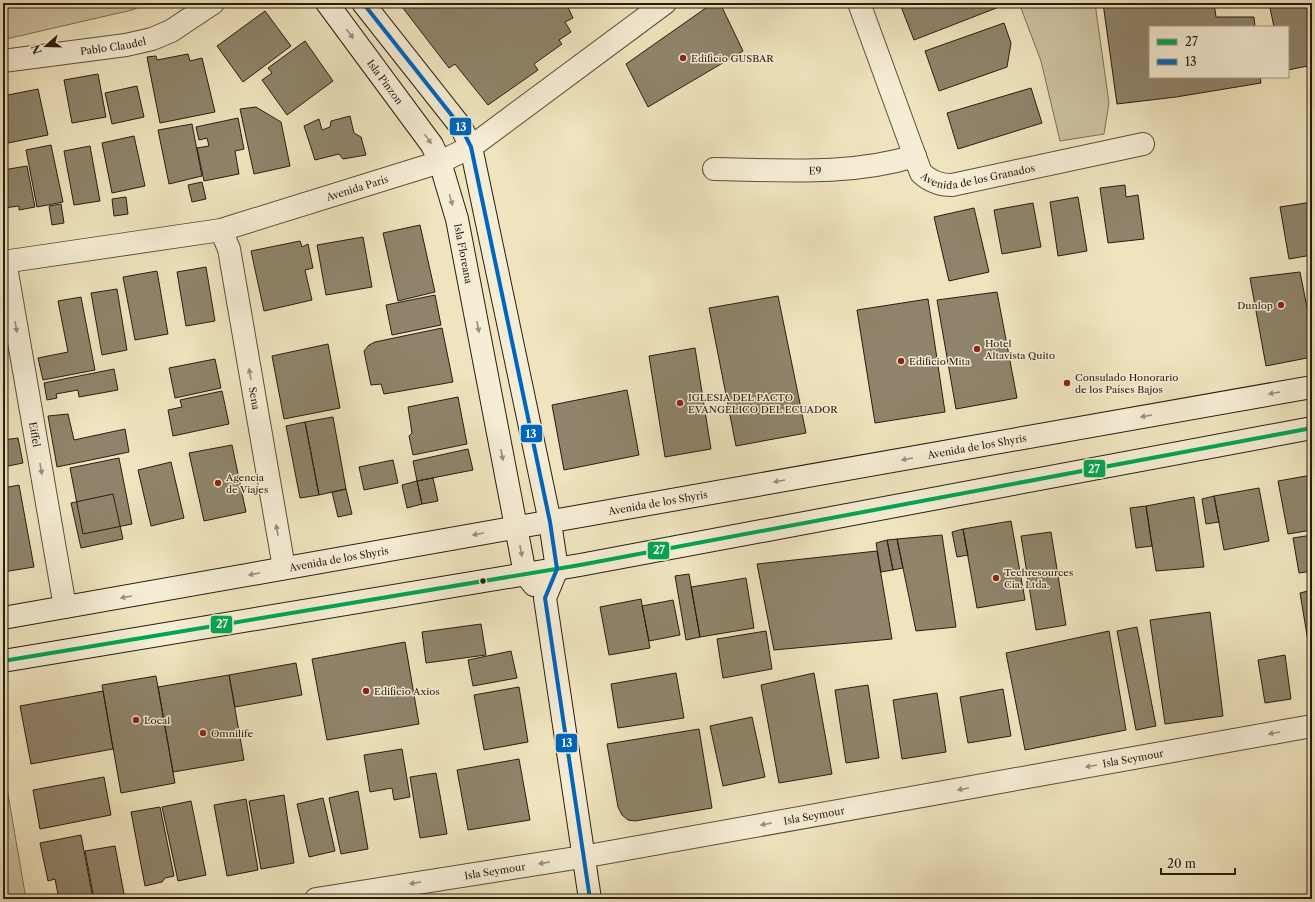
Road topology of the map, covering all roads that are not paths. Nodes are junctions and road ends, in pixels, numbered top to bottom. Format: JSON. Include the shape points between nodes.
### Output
{"nodes":[{"id":1,"x":212,"y":3,"type":"edge"},
{"id":2,"x":327,"y":3,"type":"edge"},
{"id":3,"x":363,"y":3,"type":"edge"},
{"id":4,"x":666,"y":3,"type":"edge"},
{"id":5,"x":859,"y":3,"type":"edge"},
{"id":6,"x":3,"y":61,"type":"edge"},
{"id":7,"x":1143,"y":144,"type":"dead end"},
{"id":8,"x":471,"y":147,"type":"junction"},
{"id":9,"x":915,"y":156,"type":"junction"},
{"id":10,"x":440,"y":162,"type":"junction"},
{"id":11,"x":714,"y":169,"type":"dead end"},
{"id":12,"x":221,"y":230,"type":"junction"},
{"id":13,"x":4,"y":261,"type":"edge"},
{"id":14,"x":1312,"y":386,"type":"edge"},
{"id":15,"x":1312,"y":428,"type":"edge"},
{"id":16,"x":550,"y":522,"type":"junction"},
{"id":17,"x":517,"y":528,"type":"junction"},
{"id":18,"x":284,"y":568,"type":"junction"},
{"id":19,"x":557,"y":569,"type":"junction"},
{"id":20,"x":525,"y":574,"type":"junction"},
{"id":21,"x":545,"y":598,"type":"junction"},
{"id":22,"x":65,"y":607,"type":"junction"},
{"id":23,"x":3,"y":618,"type":"edge"},
{"id":24,"x":3,"y":661,"type":"edge"},
{"id":25,"x":1312,"y":726,"type":"edge"},
{"id":26,"x":582,"y":857,"type":"junction"},
{"id":27,"x":316,"y":899,"type":"edge"},
{"id":28,"x":590,"y":899,"type":"edge"}],
"edges":[{"from":1,"to":6,"type":"street","name":"Pablo Claudel","via":[[171,31],[152,38],[126,45]]},
{"from":2,"to":10,"type":"street","name":"Isla Pinzon","one_way":true,"via":[[432,145]]},
{"from":3,"to":8,"type":"street","via":[[461,127]]},
{"from":4,"to":8,"type":"street","name":"Avenida París"},
{"from":5,"to":9,"type":"street","name":"Avenida de los Granados"},
{"from":7,"to":9,"type":"street","name":"Avenida de los Granados","via":[[952,185],[943,185],[928,179],[922,173]]},
{"from":8,"to":10,"type":"street","name":"Avenida París"},
{"from":8,"to":16,"type":"street"},
{"from":9,"to":11,"type":"street","name":"E9","via":[[886,164],[843,170]]},
{"from":10,"to":12,"type":"street","name":"Avenida París"},
{"from":10,"to":17,"type":"street","name":"Isla Floreana","one_way":true,"via":[[457,219]]},
{"from":12,"to":13,"type":"street","name":"Avenida París"},
{"from":18,"to":12,"type":"street","name":"Sena","one_way":true,"via":[[229,249]]},
{"from":13,"to":22,"type":"street","name":"Eiffel","one_way":true},
{"from":14,"to":16,"type":"street","name":"Avenida de los Shyris","one_way":true},
{"from":15,"to":19,"type":"street"},
{"from":16,"to":17,"type":"street","name":"Avenida de los Shyris"},
{"from":16,"to":19,"type":"street"},
{"from":17,"to":18,"type":"street","name":"Avenida de los Shyris","one_way":true},
{"from":17,"to":20,"type":"street","name":"Isla Floreana","one_way":true},
{"from":18,"to":22,"type":"street","name":"Avenida de los Shyris","one_way":true},
{"from":19,"to":20,"type":"street"},
{"from":19,"to":21,"type":"street"},
{"from":20,"to":21,"type":"street","name":"Isla Floreana"},
{"from":20,"to":24,"type":"street"},
{"from":21,"to":26,"type":"street"},
{"from":22,"to":23,"type":"street","name":"Avenida de los Shyris"},
{"from":25,"to":26,"type":"street","name":"Isla Seymour","one_way":true},
{"from":26,"to":27,"type":"street","name":"Isla Seymour","one_way":true},
{"from":26,"to":28,"type":"street"}]}
